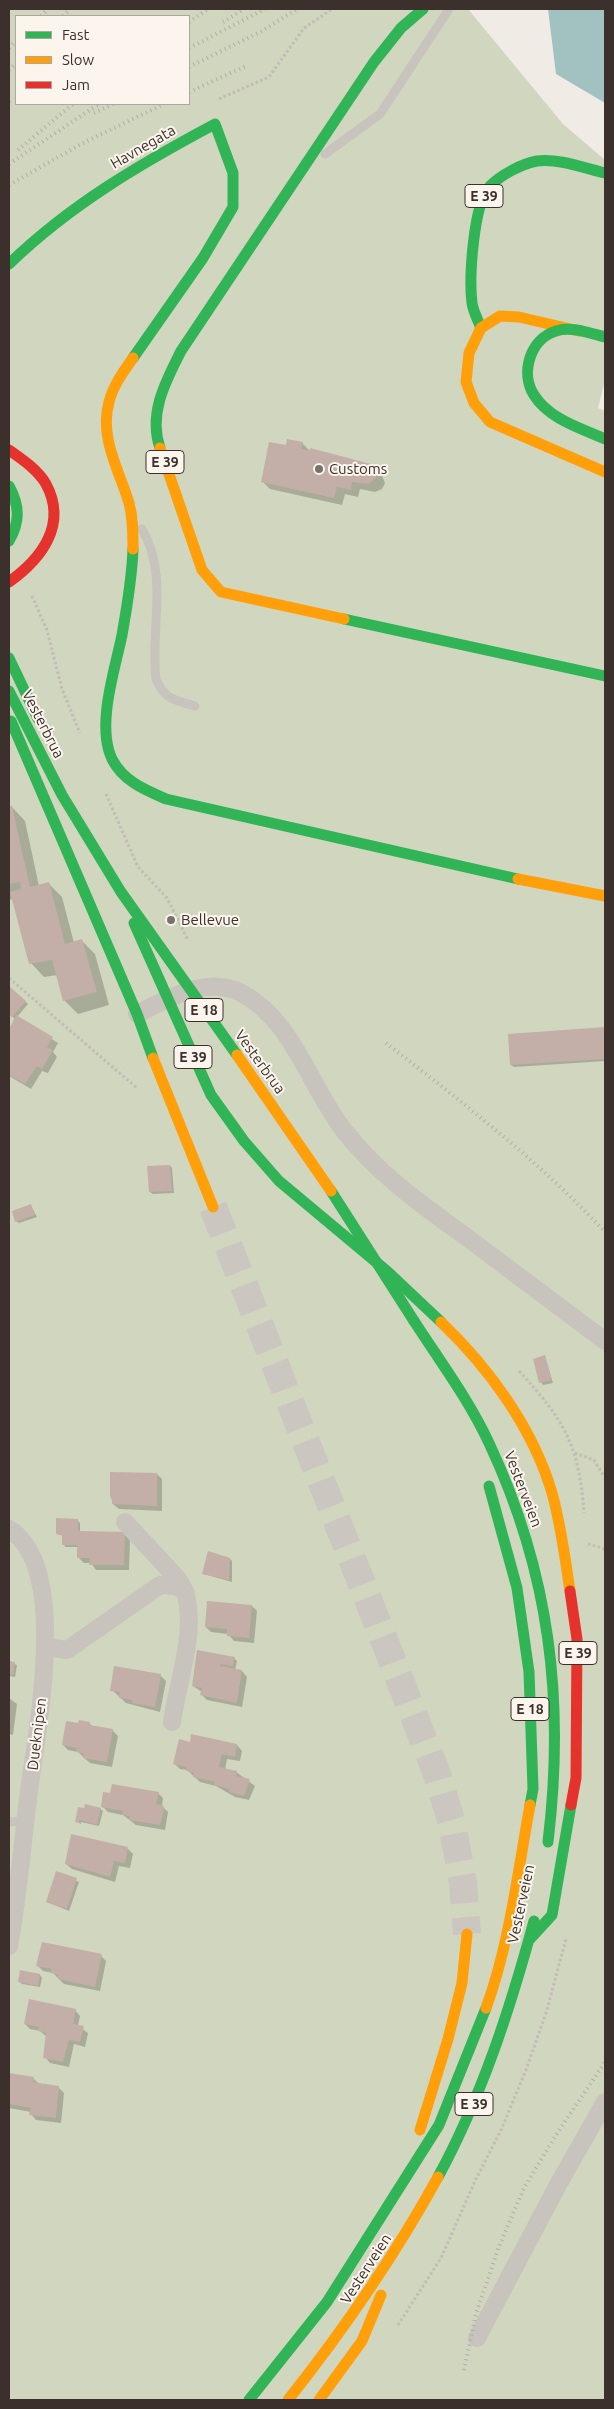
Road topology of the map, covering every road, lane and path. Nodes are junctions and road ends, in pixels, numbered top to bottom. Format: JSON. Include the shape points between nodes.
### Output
{"nodes":[{"id":1,"x":423,"y":9,"type":"edge"},
{"id":2,"x":449,"y":9,"type":"edge"},
{"id":3,"x":302,"y":170,"type":"junction"},
{"id":4,"x":605,"y":172,"type":"edge"},
{"id":5,"x":9,"y":264,"type":"edge"},
{"id":6,"x":481,"y":328,"type":"junction"},
{"id":7,"x":605,"y":337,"type":"edge"},
{"id":8,"x":605,"y":439,"type":"edge"},
{"id":9,"x":9,"y":450,"type":"edge"},
{"id":10,"x":605,"y":472,"type":"edge"},
{"id":11,"x":9,"y":486,"type":"edge"},
{"id":12,"x":132,"y":518,"type":"junction"},
{"id":13,"x":9,"y":541,"type":"edge"},
{"id":14,"x":9,"y":582,"type":"edge"},
{"id":15,"x":32,"y":595,"type":"dead end"},
{"id":16,"x":48,"y":630,"type":"dead end"},
{"id":17,"x":9,"y":658,"type":"edge"},
{"id":18,"x":605,"y":676,"type":"edge"},
{"id":19,"x":9,"y":691,"type":"edge"},
{"id":20,"x":195,"y":706,"type":"dead end"},
{"id":21,"x":9,"y":715,"type":"edge"},
{"id":22,"x":129,"y":849,"type":"dead end"},
{"id":23,"x":605,"y":896,"type":"edge"},
{"id":24,"x":190,"y":946,"type":"dead end"},
{"id":25,"x":9,"y":978,"type":"edge"},
{"id":26,"x":169,"y":998,"type":"junction"},
{"id":27,"x":137,"y":1014,"type":"junction"},
{"id":28,"x":164,"y":1087,"type":"junction"},
{"id":29,"x":213,"y":1207,"type":"tunnel mouth"},
{"id":30,"x":605,"y":1341,"type":"edge"},
{"id":31,"x":517,"y":1369,"type":"dead end"},
{"id":32,"x":444,"y":1374,"type":"junction"},
{"id":33,"x":460,"y":1415,"type":"dead end"},
{"id":34,"x":574,"y":1453,"type":"junction"},
{"id":35,"x":486,"y":1478,"type":"dead end"},
{"id":36,"x":605,"y":1478,"type":"edge"},
{"id":37,"x":585,"y":1518,"type":"dead end"},
{"id":38,"x":125,"y":1522,"type":"dead end"},
{"id":39,"x":9,"y":1529,"type":"edge"},
{"id":40,"x":586,"y":1535,"type":"dead end"},
{"id":41,"x":587,"y":1544,"type":"junction"},
{"id":42,"x":605,"y":1549,"type":"edge"},
{"id":43,"x":588,"y":1553,"type":"dead end"},
{"id":44,"x":185,"y":1591,"type":"junction"},
{"id":45,"x":46,"y":1647,"type":"junction"},
{"id":46,"x":172,"y":1722,"type":"dead end"},
{"id":47,"x":26,"y":1821,"type":"junction"},
{"id":48,"x":9,"y":1822,"type":"edge"},
{"id":49,"x":547,"y":1850,"type":"dead end"},
{"id":50,"x":538,"y":1906,"type":"dead end"},
{"id":51,"x":567,"y":1933,"type":"dead end"},
{"id":52,"x":467,"y":1934,"type":"tunnel mouth"},
{"id":53,"x":530,"y":1939,"type":"junction"},
{"id":54,"x":9,"y":1946,"type":"edge"},
{"id":55,"x":605,"y":2102,"type":"edge"},
{"id":56,"x":403,"y":2182,"type":"junction"},
{"id":57,"x":392,"y":2257,"type":"junction"},
{"id":58,"x":398,"y":2326,"type":"dead end"},
{"id":59,"x":476,"y":2338,"type":"dead end"},
{"id":60,"x":248,"y":2400,"type":"edge"},
{"id":61,"x":288,"y":2400,"type":"edge"},
{"id":62,"x":319,"y":2400,"type":"edge"}],
"edges":[{"from":1,"to":3,"type":"highway","number":"E 39","via":[[401,28],[374,62]]},
{"from":2,"to":3,"type":"lane","via":[[380,114]]},
{"from":3,"to":18,"type":"highway","number":"E 39","via":[[181,351],[160,393],[155,434],[202,570],[221,592]]},
{"from":4,"to":6,"type":"highway","number":"E 39","via":[[538,161],[518,167],[489,187],[476,219],[471,274],[472,304]]},
{"from":5,"to":12,"type":"highway","name":"Havnegata","via":[[87,198],[138,165],[215,124],[232,167],[234,206],[214,241],[119,379],[107,409],[111,448]]},
{"from":6,"to":7,"type":"highway","via":[[500,316],[519,317]]},
{"from":6,"to":10,"type":"highway","via":[[469,353],[466,382],[474,404],[490,422]]},
{"from":7,"to":8,"type":"highway","bridge":true,"via":[[571,329],[545,336],[534,349],[527,376],[534,395],[551,413]]},
{"from":9,"to":14,"type":"highway","via":[[46,484],[53,529],[45,550],[29,569]]},
{"from":11,"to":13,"type":"highway","via":[[19,513],[17,528]]},
{"from":12,"to":20,"type":"lane","via":[[148,543],[158,586],[156,678],[167,697]]},
{"from":12,"to":23,"type":"highway","via":[[130,581],[106,706],[105,731],[115,765],[138,788],[166,799]]},
{"from":15,"to":16,"type":"path"},
{"from":17,"to":26,"type":"highway","number":"E 39"},
{"from":19,"to":32,"type":"highway","name":"Vesterbrua","number":"E 18","bridge":true,"via":[[62,795],[121,892],[316,1166]]},
{"from":21,"to":27,"type":"highway","number":"E 39"},
{"from":22,"to":24,"type":"path","via":[[138,867],[168,898]]},
{"from":25,"to":28,"type":"path","via":[[137,1088],[150,1092]]},
{"from":26,"to":27,"type":"street"},
{"from":26,"to":30,"type":"street","via":[[209,986],[231,989],[266,1010],[286,1035],[346,1133],[400,1188]]},
{"from":26,"to":53,"type":"highway","number":"E 39","via":[[211,1095],[244,1141],[279,1181],[388,1272],[465,1345],[514,1412],[551,1491],[562,1534],[577,1639],[576,1778],[552,1915]]},
{"from":27,"to":28,"type":"highway","number":"E 39"},
{"from":28,"to":29,"type":"highway","number":"E 39"},
{"from":31,"to":34,"type":"path","via":[[553,1410]]},
{"from":32,"to":33,"type":"highway","number":"E 18"},
{"from":32,"to":49,"type":"highway","name":"Vesterveien","number":"E 18","via":[[469,1403],[499,1464],[529,1546],[546,1620],[555,1718],[554,1785]]},
{"from":34,"to":36,"type":"path","via":[[594,1460]]},
{"from":34,"to":37,"type":"path","via":[[582,1483]]},
{"from":35,"to":56,"type":"highway","name":"Vesterveien","number":"E 18","via":[[517,1588],[528,1672],[532,1789],[493,1990],[439,2125]]},
{"from":38,"to":44,"type":"street","via":[[178,1579]]},
{"from":39,"to":45,"type":"street","name":"Dueknipen","via":[[26,1546],[36,1567],[42,1592]]},
{"from":40,"to":41,"type":"path"},
{"from":41,"to":42,"type":"path"},
{"from":41,"to":43,"type":"path"},
{"from":44,"to":45,"type":"street","via":[[175,1586],[160,1586],[67,1650]]},
{"from":44,"to":46,"type":"street","via":[[189,1605],[188,1630]]},
{"from":45,"to":47,"type":"street","name":"Dueknipen"},
{"from":47,"to":48,"type":"lane"},
{"from":47,"to":54,"type":"street","name":"Dueknipen"},
{"from":50,"to":53,"type":"highway","name":"Vesterveien"},
{"from":51,"to":58,"type":"path","via":[[546,2013],[502,2128],[441,2258]]},
{"from":52,"to":56,"type":"highway","number":"E 39","via":[[462,1983],[448,2039]]},
{"from":53,"to":57,"type":"highway","name":"Vesterveien","number":"E 39","via":[[492,2062],[466,2124]]},
{"from":55,"to":59,"type":"street"},
{"from":56,"to":60,"type":"highway","name":"Vesterveien","number":"E 39","via":[[327,2302]]},
{"from":57,"to":61,"type":"highway","name":"Vesterveien","number":"E 39","via":[[344,2329]]},
{"from":57,"to":62,"type":"highway","number":"E 39","via":[[376,2311],[362,2341]]}]}
